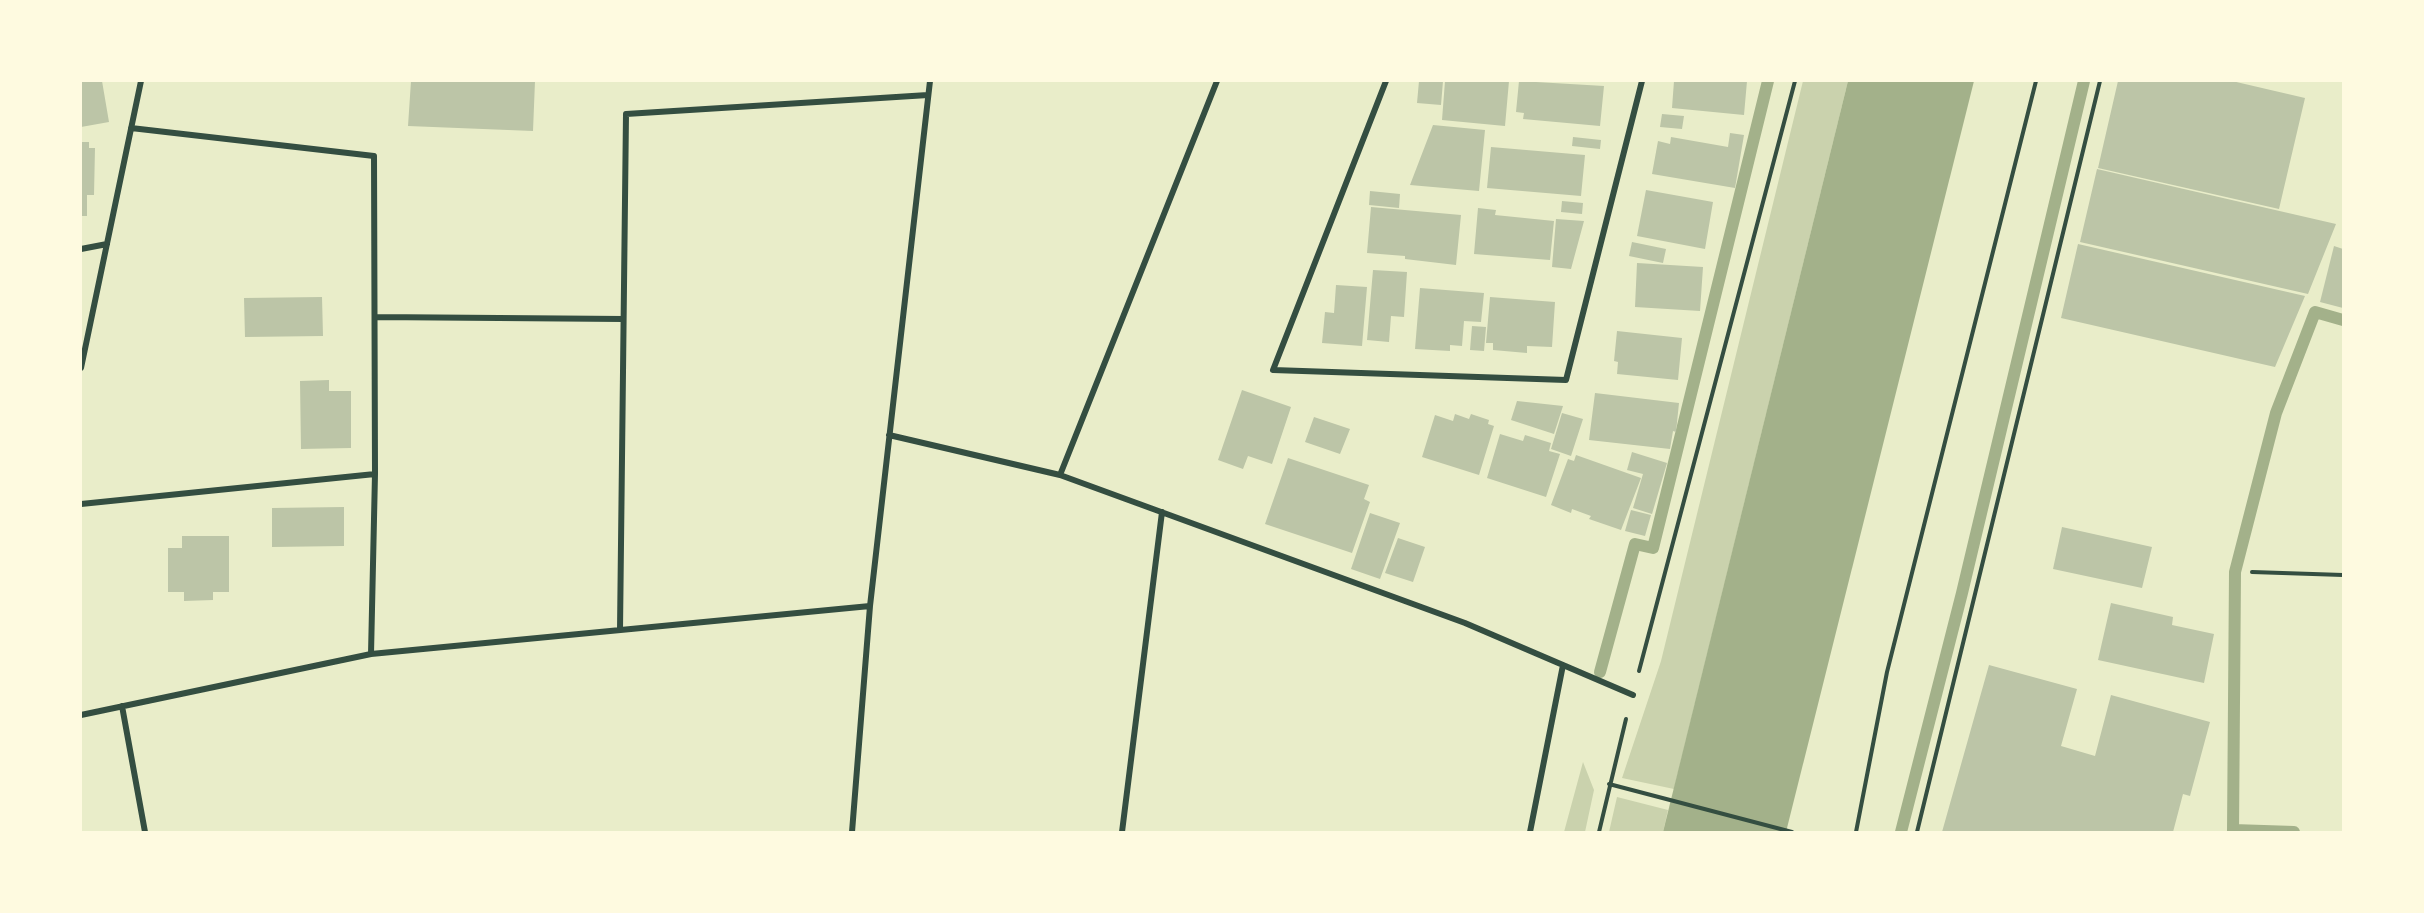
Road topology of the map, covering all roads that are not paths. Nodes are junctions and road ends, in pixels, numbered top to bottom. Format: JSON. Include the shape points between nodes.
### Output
{"nodes":[{"id":1,"x":141,"y":81,"type":"edge"},
{"id":2,"x":930,"y":81,"type":"edge"},
{"id":3,"x":1217,"y":81,"type":"edge"},
{"id":4,"x":1386,"y":81,"type":"edge"},
{"id":5,"x":1642,"y":81,"type":"edge"},
{"id":6,"x":928,"y":95,"type":"junction"},
{"id":7,"x":131,"y":128,"type":"junction"},
{"id":8,"x":107,"y":244,"type":"junction"},
{"id":9,"x":81,"y":249,"type":"edge"},
{"id":10,"x":375,"y":317,"type":"junction"},
{"id":11,"x":623,"y":320,"type":"junction"},
{"id":12,"x":81,"y":368,"type":"edge"},
{"id":13,"x":889,"y":435,"type":"junction"},
{"id":14,"x":375,"y":474,"type":"junction"},
{"id":15,"x":1060,"y":475,"type":"junction"},
{"id":16,"x":81,"y":504,"type":"edge"},
{"id":17,"x":1162,"y":512,"type":"junction"},
{"id":18,"x":870,"y":606,"type":"junction"},
{"id":19,"x":620,"y":630,"type":"junction"},
{"id":20,"x":370,"y":654,"type":"junction"},
{"id":21,"x":1563,"y":665,"type":"junction"},
{"id":22,"x":1633,"y":695,"type":"road end"},
{"id":23,"x":122,"y":706,"type":"junction"},
{"id":24,"x":81,"y":715,"type":"edge"},
{"id":25,"x":145,"y":832,"type":"edge"},
{"id":26,"x":852,"y":832,"type":"edge"},
{"id":27,"x":1122,"y":832,"type":"edge"},
{"id":28,"x":1530,"y":832,"type":"edge"}],
"edges":[{"from":1,"to":7,"type":"street"},
{"from":2,"to":6,"type":"street"},
{"from":3,"to":15,"type":"street"},
{"from":4,"to":5,"type":"street","via":[[1273,370],[1566,380]]},
{"from":6,"to":11,"type":"street","via":[[626,114]]},
{"from":6,"to":13,"type":"street"},
{"from":7,"to":8,"type":"street"},
{"from":7,"to":10,"type":"street","via":[[374,156]]},
{"from":8,"to":9,"type":"street"},
{"from":8,"to":12,"type":"street"},
{"from":10,"to":11,"type":"street"},
{"from":10,"to":14,"type":"street"},
{"from":11,"to":19,"type":"street"},
{"from":13,"to":15,"type":"street"},
{"from":13,"to":18,"type":"street"},
{"from":14,"to":16,"type":"street"},
{"from":14,"to":20,"type":"street"},
{"from":15,"to":17,"type":"street"},
{"from":17,"to":21,"type":"street","via":[[1465,623]]},
{"from":17,"to":27,"type":"street"},
{"from":18,"to":19,"type":"street"},
{"from":18,"to":26,"type":"street"},
{"from":19,"to":20,"type":"street"},
{"from":20,"to":23,"type":"street"},
{"from":21,"to":22,"type":"street"},
{"from":21,"to":28,"type":"street"},
{"from":23,"to":24,"type":"street"},
{"from":23,"to":25,"type":"street"}]}
